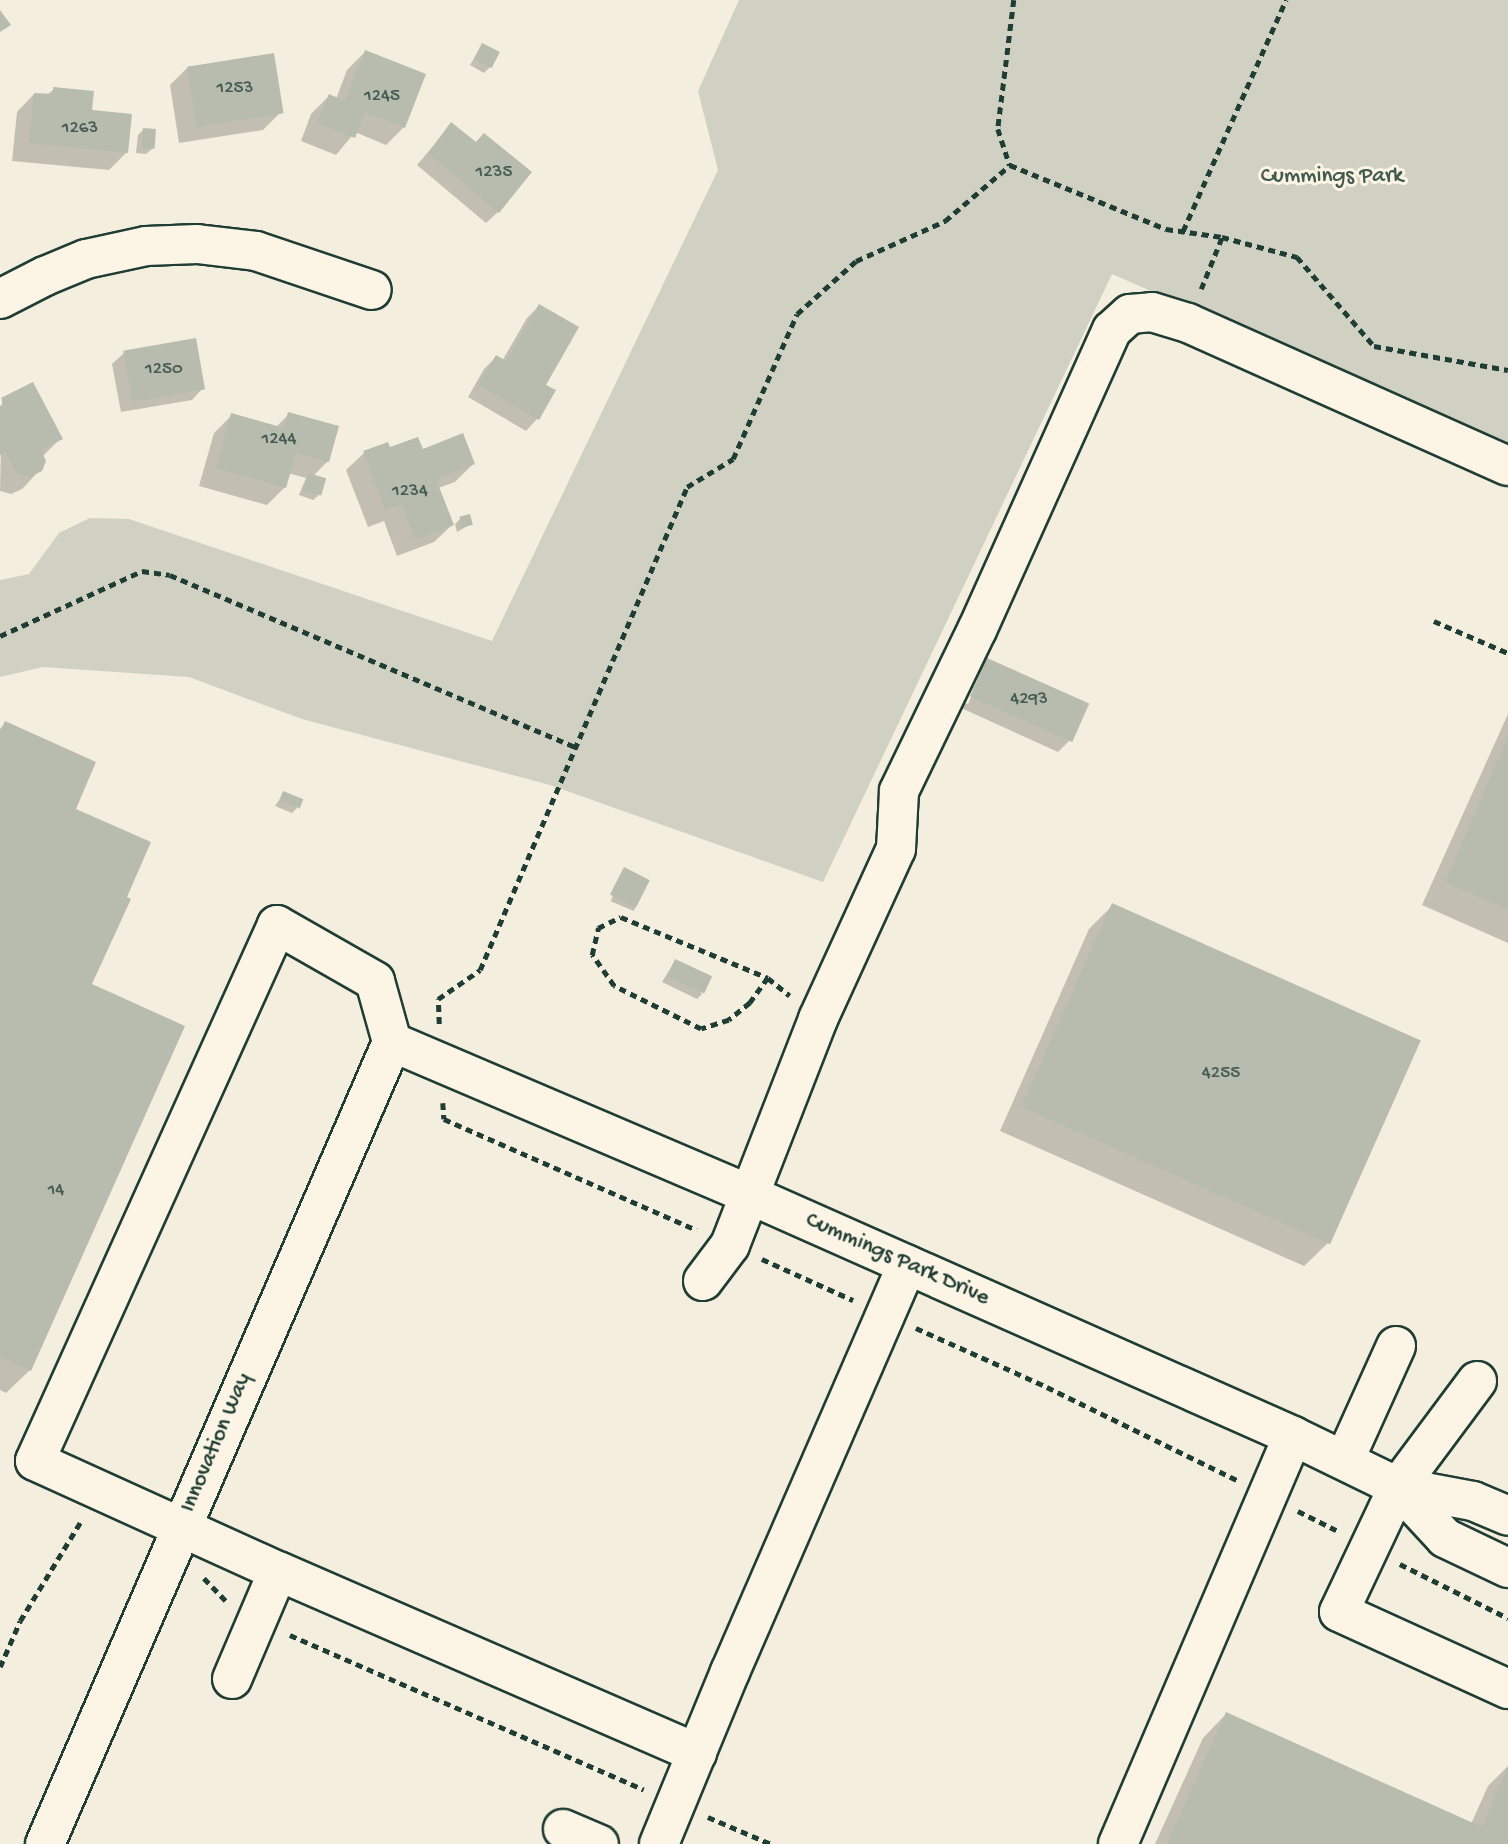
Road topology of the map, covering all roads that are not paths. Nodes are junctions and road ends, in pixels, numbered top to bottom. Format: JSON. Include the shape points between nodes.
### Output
{"nodes":[{"id":1,"x":372,"y":290,"type":"dead end"},
{"id":2,"x":1,"y":298,"type":"edge"},
{"id":3,"x":1508,"y":466,"type":"edge"},
{"id":4,"x":392,"y":1042,"type":"junction"},
{"id":5,"x":750,"y":1195,"type":"junction"},
{"id":6,"x":907,"y":1265,"type":"junction"},
{"id":7,"x":703,"y":1281,"type":"dead end"},
{"id":8,"x":1396,"y":1346,"type":"dead end"},
{"id":9,"x":1477,"y":1381,"type":"dead end"},
{"id":10,"x":1293,"y":1436,"type":"junction"},
{"id":11,"x":1345,"y":1459,"type":"junction"},
{"id":12,"x":1398,"y":1487,"type":"junction"},
{"id":13,"x":1508,"y":1516,"type":"edge"},
{"id":14,"x":181,"y":1527,"type":"junction"},
{"id":15,"x":1508,"y":1567,"type":"edge"},
{"id":16,"x":278,"y":1571,"type":"junction"},
{"id":17,"x":232,"y":1679,"type":"dead end"},
{"id":18,"x":1508,"y":1689,"type":"edge"},
{"id":19,"x":697,"y":1753,"type":"junction"},
{"id":20,"x":563,"y":1829,"type":"dead end"},
{"id":21,"x":45,"y":1844,"type":"edge"},
{"id":22,"x":598,"y":1844,"type":"edge"},
{"id":23,"x":659,"y":1844,"type":"edge"},
{"id":24,"x":1118,"y":1844,"type":"edge"}],
"edges":[{"from":1,"to":2,"type":"street","via":[[256,251],[197,244],[146,246],[86,259]]},
{"from":3,"to":5,"type":"street","via":[[1188,323],[1152,312],[1130,314],[1112,330],[899,791],[896,849],[818,1019]]},
{"from":4,"to":5,"type":"street","name":"Cummings Park Drive"},
{"from":4,"to":14,"type":"street","name":"Innovation Way"},
{"from":4,"to":14,"type":"street","via":[[376,981],[277,925],[35,1461]]},
{"from":5,"to":6,"type":"street","name":"Cummings Park Drive"},
{"from":5,"to":7,"type":"street","via":[[730,1245]]},
{"from":6,"to":10,"type":"street","name":"Cummings Park Drive"},
{"from":6,"to":19,"type":"street"},
{"from":8,"to":11,"type":"street"},
{"from":9,"to":12,"type":"street"},
{"from":10,"to":11,"type":"street","name":"Cummings Park Drive"},
{"from":10,"to":24,"type":"street"},
{"from":11,"to":12,"type":"street","name":"Cummings Park Drive"},
{"from":12,"to":13,"type":"street","name":"Cummings Park Drive","via":[[1473,1501]]},
{"from":12,"to":15,"type":"street","name":"Cummings Park Drive","via":[[1446,1538]]},
{"from":12,"to":18,"type":"street","via":[[1339,1612]]},
{"from":14,"to":16,"type":"street"},
{"from":14,"to":21,"type":"street","name":"Innovation Way"},
{"from":16,"to":17,"type":"street"},
{"from":16,"to":19,"type":"street"},
{"from":19,"to":23,"type":"street"},
{"from":20,"to":22,"type":"street"}]}
